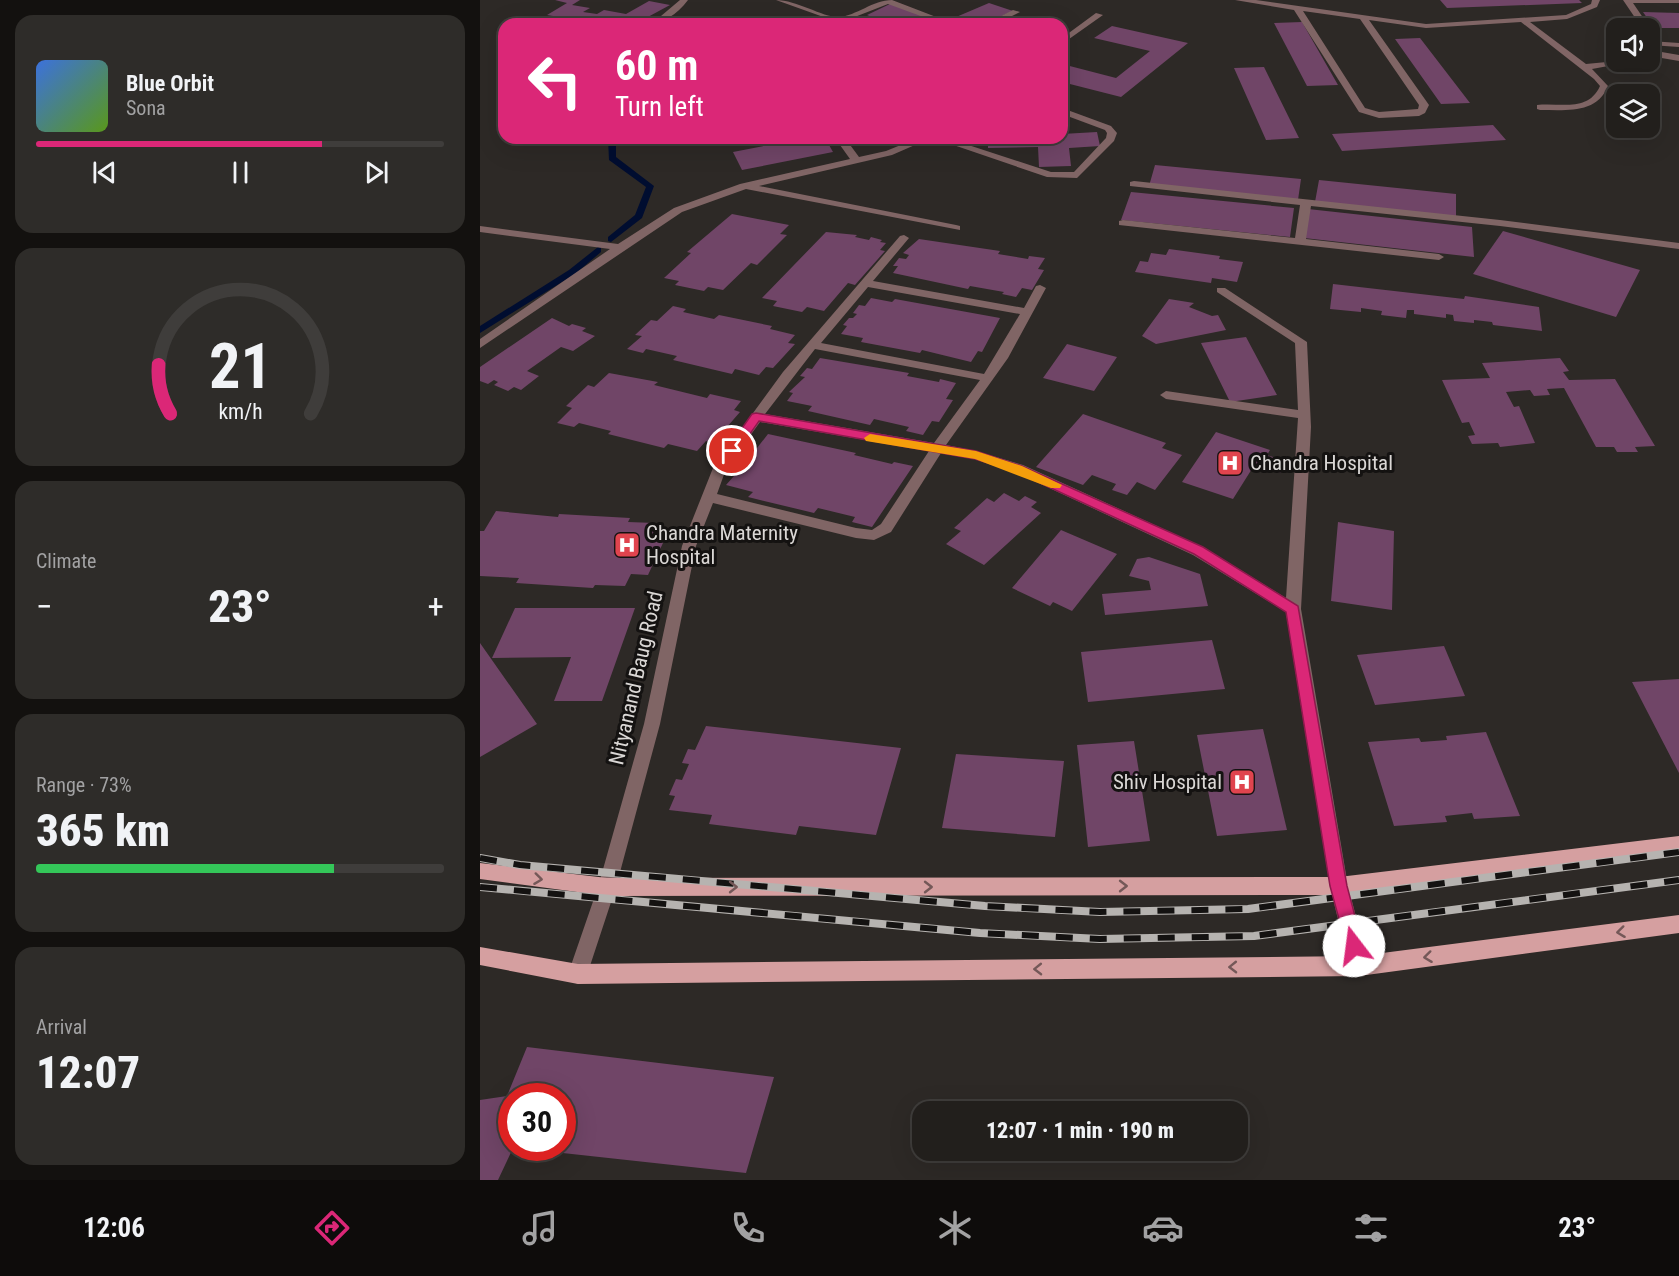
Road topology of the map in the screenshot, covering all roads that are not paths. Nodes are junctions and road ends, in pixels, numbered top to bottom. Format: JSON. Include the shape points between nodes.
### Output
{"nodes":[{"id":1,"x":684,"y":0,"type":"edge"},
{"id":2,"x":780,"y":0,"type":"edge"},
{"id":3,"x":818,"y":0,"type":"edge"},
{"id":4,"x":1239,"y":0,"type":"edge"},
{"id":5,"x":1596,"y":0,"type":"edge"},
{"id":6,"x":1628,"y":0,"type":"edge"},
{"id":7,"x":1679,"y":1,"type":"edge"},
{"id":8,"x":800,"y":7,"type":"junction"},
{"id":9,"x":1298,"y":10,"type":"junction"},
{"id":10,"x":1016,"y":12,"type":"dead end"},
{"id":11,"x":1099,"y":15,"type":"dead end"},
{"id":12,"x":665,"y":18,"type":"edge"},
{"id":13,"x":833,"y":18,"type":"edge"},
{"id":14,"x":844,"y":18,"type":"edge"},
{"id":15,"x":935,"y":18,"type":"edge"},
{"id":16,"x":1002,"y":18,"type":"edge"},
{"id":17,"x":1363,"y":18,"type":"junction"},
{"id":18,"x":1640,"y":18,"type":"edge"},
{"id":19,"x":1524,"y":21,"type":"junction"},
{"id":20,"x":1068,"y":38,"type":"edge"},
{"id":21,"x":1660,"y":42,"type":"edge"},
{"id":22,"x":1679,"y":45,"type":"edge"},
{"id":23,"x":1661,"y":57,"type":"edge"},
{"id":24,"x":1679,"y":58,"type":"edge"},
{"id":25,"x":1606,"y":64,"type":"edge"},
{"id":26,"x":1584,"y":67,"type":"junction"},
{"id":27,"x":1540,"y":107,"type":"dead end"},
{"id":28,"x":1068,"y":113,"type":"edge"},
{"id":29,"x":844,"y":144,"type":"edge"},
{"id":30,"x":911,"y":144,"type":"edge"},
{"id":31,"x":956,"y":144,"type":"edge"},
{"id":32,"x":856,"y":160,"type":"junction"},
{"id":33,"x":1134,"y":184,"type":"dead end"},
{"id":34,"x":744,"y":186,"type":"junction"},
{"id":35,"x":1306,"y":202,"type":"junction"},
{"id":36,"x":1123,"y":223,"type":"dead end"},
{"id":37,"x":956,"y":228,"type":"dead end"},
{"id":38,"x":480,"y":229,"type":"edge"},
{"id":39,"x":904,"y":238,"type":"dead end"},
{"id":40,"x":1300,"y":241,"type":"junction"},
{"id":41,"x":1679,"y":246,"type":"edge"},
{"id":42,"x":620,"y":247,"type":"junction"},
{"id":43,"x":1439,"y":257,"type":"dead end"},
{"id":44,"x":864,"y":283,"type":"junction"},
{"id":45,"x":1040,"y":288,"type":"dead end"},
{"id":46,"x":1221,"y":290,"type":"dead end"},
{"id":47,"x":1028,"y":312,"type":"junction"},
{"id":48,"x":480,"y":344,"type":"edge"},
{"id":49,"x":812,"y":345,"type":"junction"},
{"id":50,"x":987,"y":378,"type":"junction"},
{"id":51,"x":1166,"y":395,"type":"dead end"},
{"id":52,"x":1305,"y":415,"type":"junction"},
{"id":53,"x":756,"y":417,"type":"junction"},
{"id":54,"x":936,"y":450,"type":"junction"},
{"id":55,"x":709,"y":497,"type":"junction"},
{"id":56,"x":1293,"y":609,"type":"junction"},
{"id":57,"x":1679,"y":844,"type":"edge"},
{"id":58,"x":480,"y":871,"type":"edge"},
{"id":59,"x":1339,"y":886,"type":"junction"},
{"id":60,"x":607,"y":887,"type":"junction"},
{"id":61,"x":1679,"y":924,"type":"edge"},
{"id":62,"x":480,"y":956,"type":"edge"},
{"id":63,"x":1359,"y":966,"type":"junction"},
{"id":64,"x":578,"y":974,"type":"junction"}],
"edges":[{"from":1,"to":12,"type":"street"},
{"from":2,"to":8,"type":"street"},
{"from":3,"to":8,"type":"street"},
{"from":4,"to":9,"type":"street"},
{"from":5,"to":19,"type":"street","via":[[1594,5],[1567,17]]},
{"from":6,"to":7,"type":"street"},
{"from":6,"to":18,"type":"street"},
{"from":8,"to":13,"type":"street"},
{"from":9,"to":17,"type":"street"},
{"from":9,"to":17,"type":"street","via":[[1362,110],[1379,115],[1422,111],[1424,105]]},
{"from":10,"to":16,"type":"street"},
{"from":11,"to":20,"type":"street"},
{"from":14,"to":15,"type":"street","via":[[888,1]]},
{"from":17,"to":19,"type":"street","via":[[1426,26]]},
{"from":19,"to":26,"type":"street"},
{"from":21,"to":22,"type":"street"},
{"from":23,"to":24,"type":"street"},
{"from":25,"to":26,"type":"street"},
{"from":26,"to":27,"type":"street","via":[[1604,86],[1602,97],[1593,104]]},
{"from":28,"to":31,"type":"street","via":[[1108,128],[1112,134],[1077,175],[1050,175]]},
{"from":29,"to":32,"type":"street"},
{"from":30,"to":32,"type":"street"},
{"from":32,"to":34,"type":"street"},
{"from":33,"to":35,"type":"street"},
{"from":34,"to":37,"type":"street"},
{"from":34,"to":42,"type":"street","via":[[678,210]]},
{"from":35,"to":40,"type":"street"},
{"from":35,"to":41,"type":"street"},
{"from":36,"to":40,"type":"street"},
{"from":38,"to":42,"type":"street"},
{"from":39,"to":44,"type":"street","name":"Nityanand Baug Road"},
{"from":40,"to":43,"type":"street"},
{"from":42,"to":48,"type":"street"},
{"from":44,"to":47,"type":"street"},
{"from":44,"to":49,"type":"street","name":"Nityanand Baug Road"},
{"from":45,"to":47,"type":"street"},
{"from":46,"to":52,"type":"street","via":[[1301,342]]},
{"from":47,"to":50,"type":"street"},
{"from":49,"to":50,"type":"street"},
{"from":49,"to":53,"type":"street","name":"Nityanand Baug Road"},
{"from":50,"to":54,"type":"street"},
{"from":51,"to":52,"type":"street"},
{"from":52,"to":56,"type":"street"},
{"from":53,"to":54,"type":"street"},
{"from":53,"to":55,"type":"street","name":"Nityanand Baug Road","via":[[720,468]]},
{"from":54,"to":55,"type":"street","via":[[886,528],[874,535]]},
{"from":54,"to":56,"type":"street","via":[[976,455],[1018,468],[1101,504],[1198,551]]},
{"from":55,"to":60,"type":"street","name":"Nityanand Baug Road","via":[[689,546],[652,724]]},
{"from":56,"to":59,"type":"street"},
{"from":57,"to":59,"type":"main road"},
{"from":58,"to":60,"type":"main road","one_way":true},
{"from":60,"to":59,"type":"main road","one_way":true},
{"from":59,"to":63,"type":"street"},
{"from":60,"to":64,"type":"street","name":"Nityanand Baug Road"},
{"from":61,"to":63,"type":"main road","one_way":true},
{"from":62,"to":64,"type":"main road"},
{"from":63,"to":64,"type":"main road","one_way":true}]}
